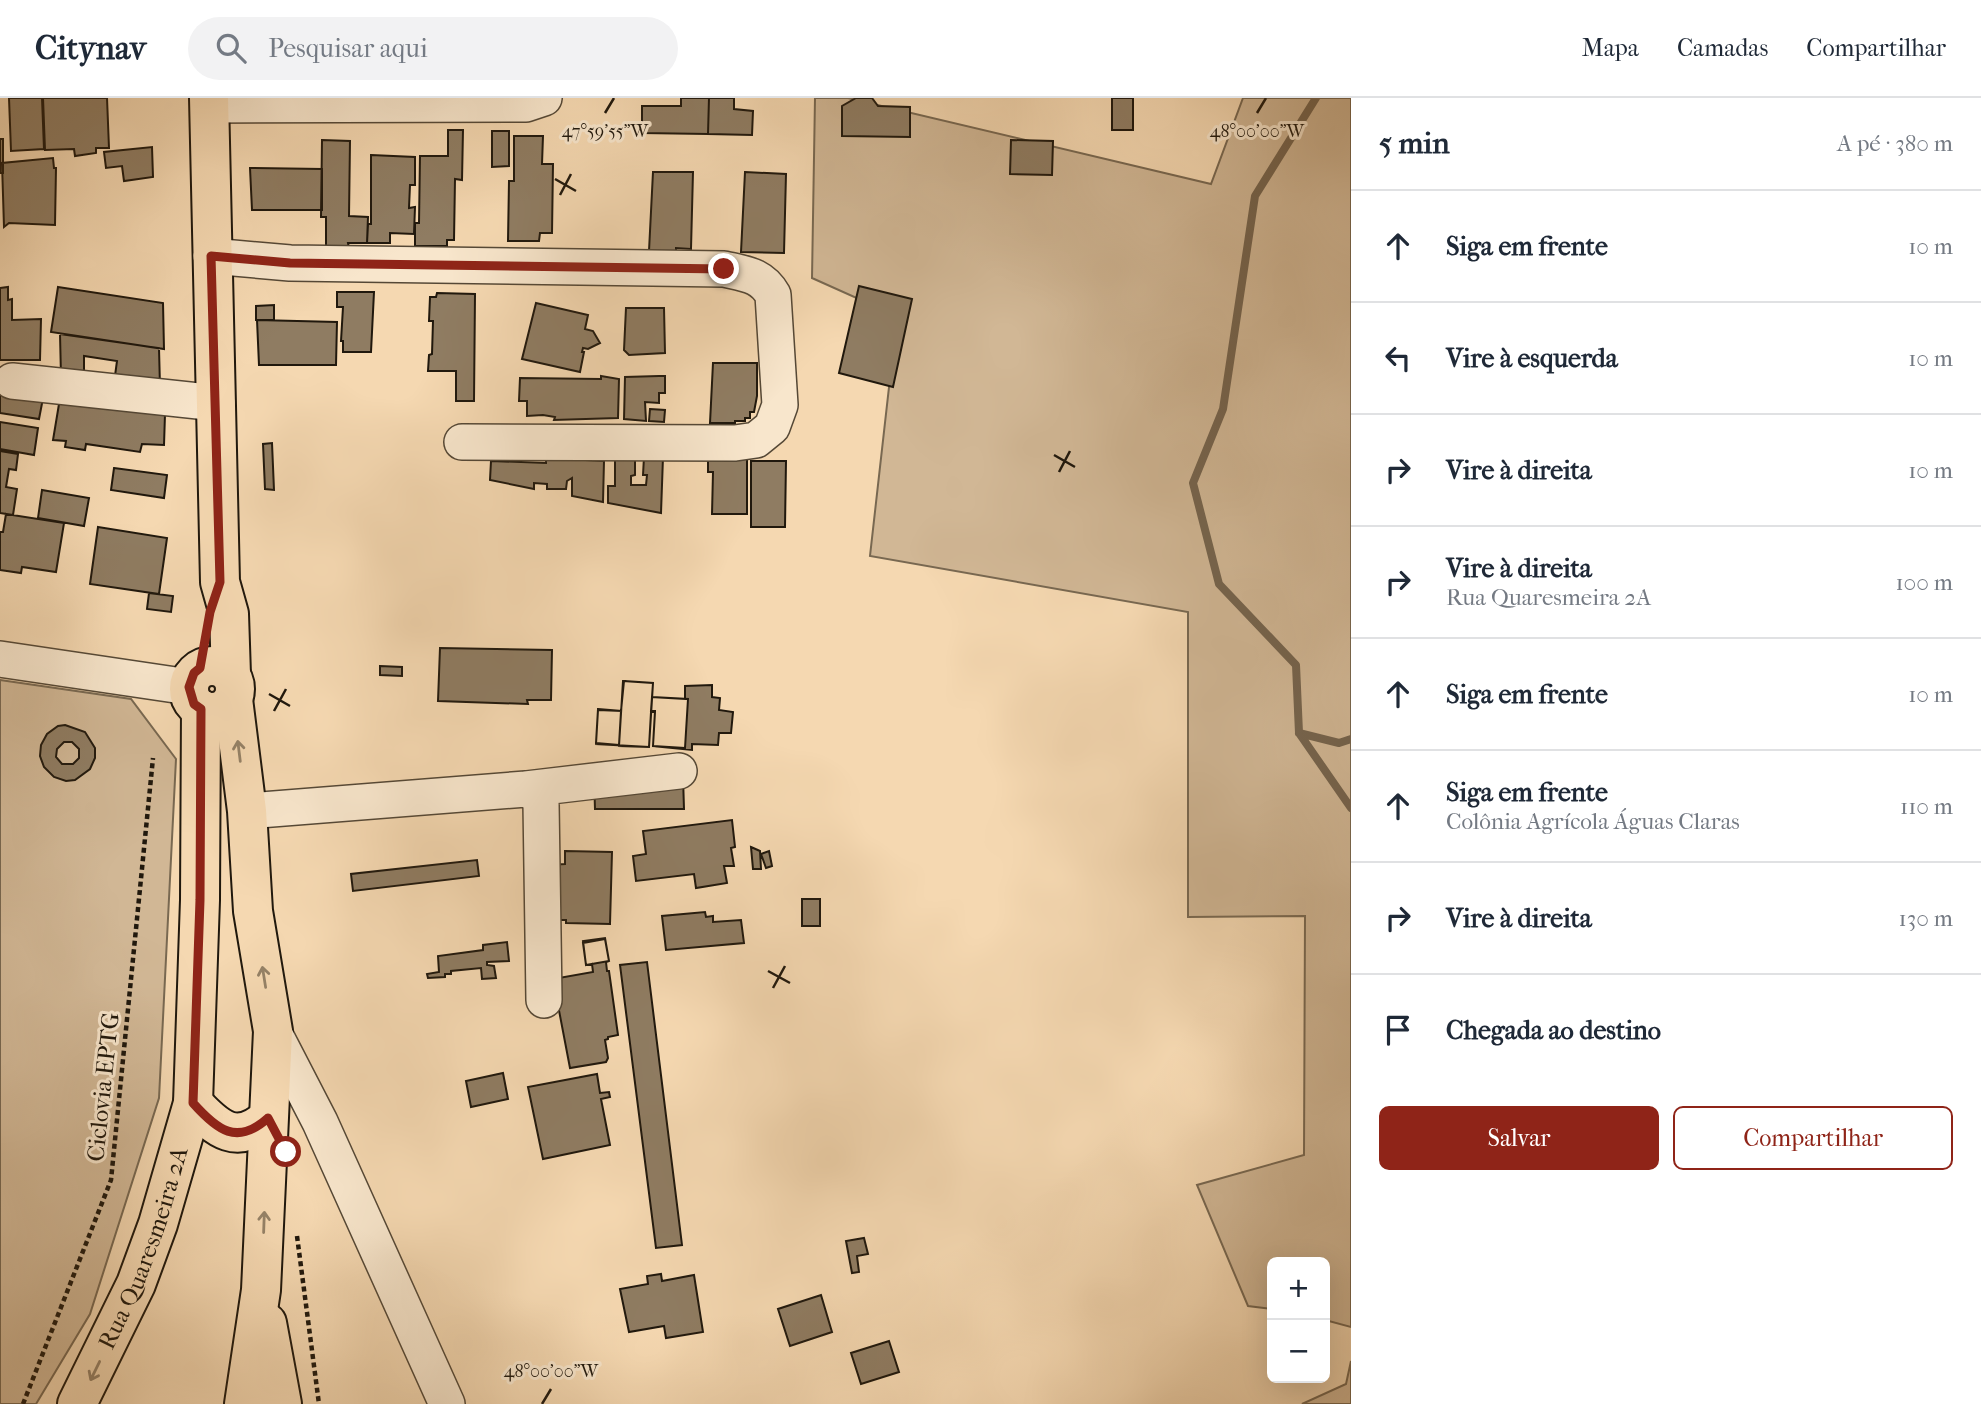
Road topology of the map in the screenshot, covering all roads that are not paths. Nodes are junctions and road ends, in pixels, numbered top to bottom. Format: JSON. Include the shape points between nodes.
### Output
{"nodes":[{"id":1,"x":544,"y":98,"type":"edge"},
{"id":2,"x":209,"y":102,"type":"edge"},
{"id":3,"x":211,"y":256,"type":"junction"},
{"id":4,"x":12,"y":381,"type":"dead end"},
{"id":5,"x":217,"y":403,"type":"junction"},
{"id":6,"x":462,"y":442,"type":"dead end"},
{"id":7,"x":0,"y":659,"type":"edge"},
{"id":8,"x":211,"y":688,"type":"junction"},
{"id":9,"x":679,"y":771,"type":"dead end"},
{"id":10,"x":526,"y":789,"type":"junction"},
{"id":11,"x":247,"y":811,"type":"junction"},
{"id":12,"x":544,"y":1000,"type":"dead end"},
{"id":13,"x":273,"y":1031,"type":"junction"},
{"id":14,"x":193,"y":1103,"type":"junction"},
{"id":15,"x":268,"y":1118,"type":"junction"},
{"id":16,"x":261,"y":1290,"type":"junction"},
{"id":17,"x":78,"y":1404,"type":"edge"},
{"id":18,"x":244,"y":1404,"type":"edge"},
{"id":19,"x":282,"y":1404,"type":"edge"},
{"id":20,"x":447,"y":1404,"type":"edge"}],
"edges":[{"from":1,"to":2,"type":"street","via":[[526,104]]},
{"from":2,"to":3,"type":"main road"},
{"from":3,"to":5,"type":"main road"},
{"from":3,"to":6,"type":"street","via":[[290,263],[724,269],[754,275],[773,295],[780,405],[772,427],[756,440]]},
{"from":4,"to":5,"type":"street"},
{"from":5,"to":8,"type":"main road","via":[[220,582],[210,612]]},
{"from":7,"to":8,"type":"street"},
{"from":11,"to":8,"type":"main road","one_way":true},
{"from":8,"to":14,"type":"main road","name":"Rua Quaresmeira 2A"},
{"from":9,"to":10,"type":"street"},
{"from":10,"to":11,"type":"street"},
{"from":10,"to":12,"type":"street","via":[[541,803]]},
{"from":13,"to":11,"type":"main road","one_way":true,"via":[[253,911]]},
{"from":13,"to":15,"type":"main road"},
{"from":13,"to":20,"type":"street","via":[[320,1122]]},
{"from":14,"to":15,"type":"main road","via":[[223,1131],[256,1129]]},
{"from":14,"to":17,"type":"main road","name":"Rua Quaresmeira 2A","one_way":true,"via":[[136,1284]]},
{"from":16,"to":15,"type":"main road","one_way":true},
{"from":16,"to":18,"type":"main road"},
{"from":16,"to":19,"type":"main road"}]}
